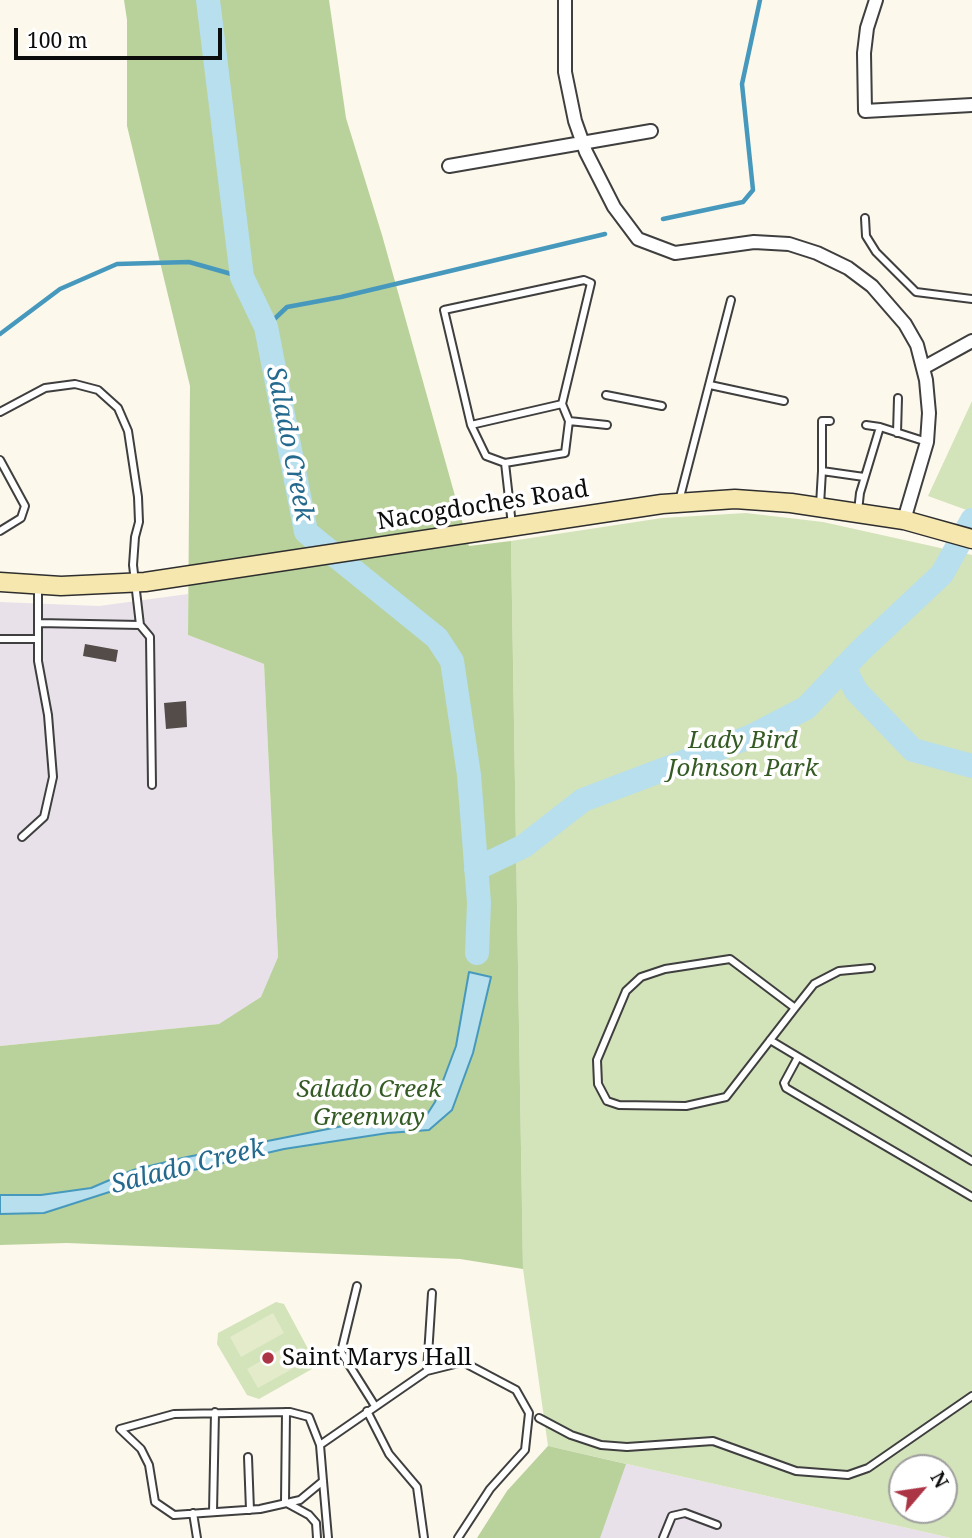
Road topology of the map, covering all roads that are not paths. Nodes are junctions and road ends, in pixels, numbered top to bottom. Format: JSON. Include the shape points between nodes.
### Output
{"nodes":[{"id":1,"x":565,"y":0,"type":"edge"},
{"id":2,"x":876,"y":0,"type":"edge"},
{"id":3,"x":972,"y":105,"type":"edge"},
{"id":4,"x":651,"y":131,"type":"dead end"},
{"id":5,"x":582,"y":143,"type":"junction"},
{"id":6,"x":449,"y":166,"type":"dead end"},
{"id":7,"x":865,"y":218,"type":"dead end"},
{"id":8,"x":972,"y":299,"type":"edge"},
{"id":9,"x":731,"y":300,"type":"dead end"},
{"id":10,"x":972,"y":341,"type":"edge"},
{"id":11,"x":923,"y":368,"type":"junction"},
{"id":12,"x":710,"y":384,"type":"junction"},
{"id":13,"x":606,"y":395,"type":"dead end"},
{"id":14,"x":898,"y":398,"type":"dead end"},
{"id":15,"x":784,"y":401,"type":"dead end"},
{"id":16,"x":562,"y":404,"type":"junction"},
{"id":17,"x":662,"y":406,"type":"dead end"},
{"id":18,"x":0,"y":412,"type":"edge"},
{"id":19,"x":569,"y":421,"type":"junction"},
{"id":20,"x":830,"y":421,"type":"dead end"},
{"id":21,"x":471,"y":425,"type":"junction"},
{"id":22,"x":607,"y":425,"type":"dead end"},
{"id":23,"x":866,"y":425,"type":"dead end"},
{"id":24,"x":880,"y":427,"type":"junction"},
{"id":25,"x":897,"y":433,"type":"junction"},
{"id":26,"x":927,"y":442,"type":"junction"},
{"id":27,"x":0,"y":460,"type":"edge"},
{"id":28,"x":505,"y":463,"type":"junction"},
{"id":29,"x":822,"y":471,"type":"junction"},
{"id":30,"x":863,"y":477,"type":"junction"},
{"id":31,"x":679,"y":503,"type":"junction"},
{"id":32,"x":820,"y":507,"type":"junction"},
{"id":33,"x":858,"y":513,"type":"junction"},
{"id":34,"x":904,"y":520,"type":"junction"},
{"id":35,"x":512,"y":527,"type":"junction"},
{"id":36,"x":0,"y":531,"type":"edge"},
{"id":37,"x":972,"y":539,"type":"edge"},
{"id":38,"x":0,"y":582,"type":"edge"},
{"id":39,"x":136,"y":582,"type":"junction"},
{"id":40,"x":38,"y":584,"type":"junction"},
{"id":41,"x":38,"y":623,"type":"junction"},
{"id":42,"x":140,"y":625,"type":"junction"},
{"id":43,"x":0,"y":639,"type":"edge"},
{"id":44,"x":38,"y":639,"type":"junction"},
{"id":45,"x":152,"y":785,"type":"dead end"},
{"id":46,"x":22,"y":836,"type":"dead end"},
{"id":47,"x":871,"y":968,"type":"dead end"},
{"id":48,"x":795,"y":1008,"type":"junction"},
{"id":49,"x":770,"y":1040,"type":"junction"},
{"id":50,"x":798,"y":1057,"type":"junction"},
{"id":51,"x":972,"y":1161,"type":"edge"},
{"id":52,"x":972,"y":1197,"type":"edge"},
{"id":53,"x":357,"y":1286,"type":"dead end"},
{"id":54,"x":432,"y":1293,"type":"dead end"},
{"id":55,"x":427,"y":1371,"type":"junction"},
{"id":56,"x":972,"y":1396,"type":"edge"},
{"id":57,"x":375,"y":1406,"type":"junction"},
{"id":58,"x":368,"y":1411,"type":"junction"},
{"id":59,"x":215,"y":1412,"type":"junction"},
{"id":60,"x":286,"y":1412,"type":"junction"},
{"id":61,"x":539,"y":1418,"type":"dead end"},
{"id":62,"x":320,"y":1445,"type":"junction"},
{"id":63,"x":248,"y":1457,"type":"dead end"},
{"id":64,"x":324,"y":1481,"type":"junction"},
{"id":65,"x":285,"y":1502,"type":"junction"},
{"id":66,"x":250,"y":1510,"type":"junction"},
{"id":67,"x":213,"y":1512,"type":"junction"},
{"id":68,"x":193,"y":1513,"type":"junction"},
{"id":69,"x":717,"y":1525,"type":"dead end"},
{"id":70,"x":197,"y":1538,"type":"edge"},
{"id":71,"x":317,"y":1538,"type":"edge"},
{"id":72,"x":328,"y":1538,"type":"edge"},
{"id":73,"x":424,"y":1538,"type":"edge"},
{"id":74,"x":458,"y":1538,"type":"edge"},
{"id":75,"x":663,"y":1538,"type":"edge"}],
"edges":[{"from":1,"to":5,"type":"street","via":[[565,72]]},
{"from":2,"to":3,"type":"street","via":[[866,41],[865,111]]},
{"from":4,"to":5,"type":"street"},
{"from":5,"to":6,"type":"street"},
{"from":5,"to":11,"type":"street","via":[[614,207],[638,239],[675,253],[754,242],[789,244],[832,259],[873,286],[893,307],[917,345]]},
{"from":7,"to":8,"type":"lane","via":[[866,236],[876,252],[916,292]]},
{"from":9,"to":12,"type":"lane"},
{"from":10,"to":11,"type":"street"},
{"from":11,"to":26,"type":"street","via":[[929,413]]},
{"from":12,"to":15,"type":"lane"},
{"from":12,"to":31,"type":"lane"},
{"from":13,"to":17,"type":"lane"},
{"from":14,"to":25,"type":"lane"},
{"from":16,"to":19,"type":"lane"},
{"from":16,"to":21,"type":"lane"},
{"from":16,"to":21,"type":"lane","via":[[591,283],[584,280],[444,310]]},
{"from":18,"to":39,"type":"lane","via":[[45,388],[75,384],[98,390],[118,408],[128,431],[138,497]]},
{"from":19,"to":22,"type":"lane"},
{"from":19,"to":28,"type":"lane","via":[[565,453]]},
{"from":20,"to":29,"type":"lane","via":[[822,421]]},
{"from":21,"to":28,"type":"lane","via":[[486,457]]},
{"from":23,"to":24,"type":"lane"},
{"from":24,"to":25,"type":"lane"},
{"from":24,"to":30,"type":"lane"},
{"from":25,"to":26,"type":"lane"},
{"from":26,"to":34,"type":"street"},
{"from":27,"to":36,"type":"lane","via":[[25,506],[21,518]]},
{"from":28,"to":35,"type":"lane"},
{"from":29,"to":30,"type":"lane"},
{"from":29,"to":32,"type":"lane"},
{"from":30,"to":33,"type":"lane"},
{"from":31,"to":32,"type":"main road","name":"Nacogdoches Road","via":[[735,499]]},
{"from":31,"to":35,"type":"main road","name":"Nacogdoches Road"},
{"from":32,"to":33,"type":"main road","name":"Nacogdoches Road"},
{"from":33,"to":34,"type":"main road","name":"Nacogdoches Road"},
{"from":34,"to":37,"type":"main road","name":"Nacogdoches Road"},
{"from":35,"to":39,"type":"main road","name":"Nacogdoches Road"},
{"from":38,"to":40,"type":"main road","name":"Nacogdoches Road"},
{"from":39,"to":40,"type":"main road","name":"Nacogdoches Road"},
{"from":39,"to":42,"type":"lane"},
{"from":40,"to":41,"type":"lane"},
{"from":41,"to":42,"type":"lane"},
{"from":41,"to":44,"type":"lane"},
{"from":42,"to":45,"type":"lane","via":[[150,637]]},
{"from":43,"to":44,"type":"lane"},
{"from":44,"to":46,"type":"lane","via":[[53,777],[44,817]]},
{"from":47,"to":48,"type":"lane","via":[[839,971],[814,984]]},
{"from":48,"to":49,"type":"lane"},
{"from":48,"to":49,"type":"lane","via":[[730,959],[642,977],[626,991],[597,1060],[598,1084],[607,1101],[620,1105],[686,1106],[726,1097]]},
{"from":49,"to":50,"type":"lane"},
{"from":50,"to":51,"type":"lane"},
{"from":50,"to":52,"type":"lane","via":[[784,1083],[786,1088]]},
{"from":53,"to":57,"type":"lane","via":[[341,1352]]},
{"from":54,"to":55,"type":"lane"},
{"from":55,"to":57,"type":"lane"},
{"from":55,"to":74,"type":"lane","via":[[463,1362],[516,1390],[529,1413],[525,1450],[490,1489]]},
{"from":56,"to":61,"type":"lane","via":[[868,1468],[848,1475],[796,1471],[713,1441],[600,1445]]},
{"from":57,"to":58,"type":"lane"},
{"from":58,"to":62,"type":"lane"},
{"from":58,"to":73,"type":"lane","via":[[389,1454],[417,1487]]},
{"from":59,"to":60,"type":"lane"},
{"from":59,"to":67,"type":"lane"},
{"from":59,"to":68,"type":"lane","via":[[174,1414],[120,1429],[141,1449],[149,1465],[155,1502],[174,1515]]},
{"from":60,"to":62,"type":"lane","via":[[309,1418]]},
{"from":60,"to":65,"type":"lane"},
{"from":62,"to":64,"type":"lane"},
{"from":63,"to":66,"type":"lane"},
{"from":64,"to":65,"type":"lane","via":[[300,1500]]},
{"from":64,"to":72,"type":"lane"},
{"from":65,"to":66,"type":"lane"},
{"from":65,"to":71,"type":"lane","via":[[309,1514],[316,1523]]},
{"from":66,"to":67,"type":"lane"},
{"from":67,"to":68,"type":"lane"},
{"from":68,"to":70,"type":"lane"},
{"from":69,"to":75,"type":"lane","via":[[685,1513],[673,1516]]}]}
